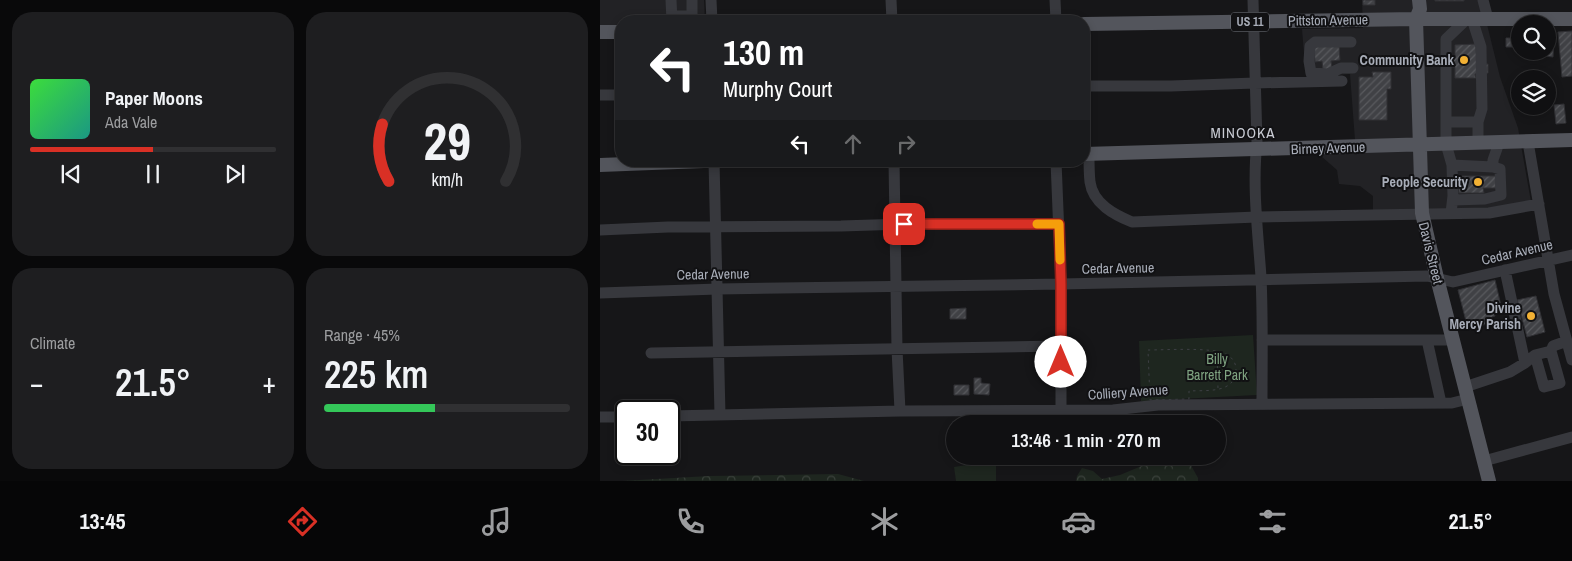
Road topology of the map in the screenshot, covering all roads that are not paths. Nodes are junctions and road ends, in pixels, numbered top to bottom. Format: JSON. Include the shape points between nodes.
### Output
{"nodes":[{"id":1,"x":671,"y":0,"type":"edge"},
{"id":2,"x":692,"y":0,"type":"edge"},
{"id":3,"x":711,"y":0,"type":"edge"},
{"id":4,"x":892,"y":0,"type":"edge"},
{"id":5,"x":1055,"y":0,"type":"edge"},
{"id":6,"x":1252,"y":0,"type":"edge"},
{"id":7,"x":1410,"y":0,"type":"edge"},
{"id":8,"x":1419,"y":0,"type":"edge"},
{"id":9,"x":1483,"y":0,"type":"edge"},
{"id":10,"x":672,"y":15,"type":"edge"},
{"id":11,"x":692,"y":15,"type":"edge"},
{"id":12,"x":712,"y":15,"type":"edge"},
{"id":13,"x":892,"y":15,"type":"edge"},
{"id":14,"x":1056,"y":15,"type":"edge"},
{"id":15,"x":1416,"y":19,"type":"junction"},
{"id":16,"x":1469,"y":19,"type":"junction"},
{"id":17,"x":1488,"y":19,"type":"junction"},
{"id":18,"x":1572,"y":19,"type":"edge"},
{"id":19,"x":1253,"y":22,"type":"junction"},
{"id":20,"x":1090,"y":24,"type":"edge"},
{"id":21,"x":600,"y":32,"type":"edge"},
{"id":22,"x":615,"y":32,"type":"edge"},
{"id":23,"x":1351,"y":42,"type":"dead end"},
{"id":24,"x":1353,"y":68,"type":"dead end"},
{"id":25,"x":1342,"y":82,"type":"dead end"},
{"id":26,"x":1255,"y":83,"type":"junction"},
{"id":27,"x":1090,"y":86,"type":"edge"},
{"id":28,"x":615,"y":95,"type":"edge"},
{"id":29,"x":600,"y":96,"type":"edge"},
{"id":30,"x":1446,"y":122,"type":"junction"},
{"id":31,"x":1478,"y":122,"type":"junction"},
{"id":32,"x":1572,"y":140,"type":"edge"},
{"id":33,"x":1528,"y":142,"type":"junction"},
{"id":34,"x":1478,"y":143,"type":"junction"},
{"id":35,"x":1499,"y":143,"type":"junction"},
{"id":36,"x":1446,"y":144,"type":"junction"},
{"id":37,"x":1419,"y":145,"type":"junction"},
{"id":38,"x":1256,"y":150,"type":"junction"},
{"id":39,"x":1090,"y":154,"type":"edge"},
{"id":40,"x":615,"y":164,"type":"edge"},
{"id":41,"x":600,"y":165,"type":"edge"},
{"id":42,"x":1452,"y":165,"type":"junction"},
{"id":43,"x":714,"y":167,"type":"edge"},
{"id":44,"x":894,"y":167,"type":"edge"},
{"id":45,"x":1056,"y":167,"type":"edge"},
{"id":46,"x":1088,"y":167,"type":"edge"},
{"id":47,"x":1493,"y":167,"type":"junction"},
{"id":48,"x":1452,"y":200,"type":"junction"},
{"id":49,"x":1538,"y":204,"type":"junction"},
{"id":50,"x":1451,"y":213,"type":"junction"},
{"id":51,"x":1422,"y":214,"type":"junction"},
{"id":52,"x":1257,"y":217,"type":"junction"},
{"id":53,"x":895,"y":224,"type":"junction"},
{"id":54,"x":1059,"y":224,"type":"junction"},
{"id":55,"x":715,"y":227,"type":"junction"},
{"id":56,"x":600,"y":230,"type":"edge"},
{"id":57,"x":1572,"y":255,"type":"edge"},
{"id":58,"x":1548,"y":260,"type":"junction"},
{"id":59,"x":1505,"y":270,"type":"junction"},
{"id":60,"x":1437,"y":278,"type":"junction"},
{"id":61,"x":1261,"y":280,"type":"junction"},
{"id":62,"x":1061,"y":284,"type":"junction"},
{"id":63,"x":897,"y":287,"type":"junction"},
{"id":64,"x":718,"y":288,"type":"junction"},
{"id":65,"x":600,"y":293,"type":"edge"},
{"id":66,"x":1262,"y":340,"type":"junction"},
{"id":67,"x":1427,"y":340,"type":"junction"},
{"id":68,"x":1454,"y":340,"type":"junction"},
{"id":69,"x":1567,"y":341,"type":"junction"},
{"id":70,"x":1061,"y":346,"type":"junction"},
{"id":71,"x":897,"y":349,"type":"junction"},
{"id":72,"x":1551,"y":350,"type":"junction"},
{"id":73,"x":651,"y":352,"type":"dead end"},
{"id":74,"x":720,"y":352,"type":"junction"},
{"id":75,"x":1535,"y":355,"type":"junction"},
{"id":76,"x":1572,"y":360,"type":"edge"},
{"id":77,"x":1525,"y":363,"type":"junction"},
{"id":78,"x":1467,"y":393,"type":"junction"},
{"id":79,"x":1441,"y":403,"type":"junction"},
{"id":80,"x":1262,"y":404,"type":"junction"},
{"id":81,"x":1061,"y":410,"type":"junction"},
{"id":82,"x":900,"y":411,"type":"junction"},
{"id":83,"x":720,"y":415,"type":"junction"},
{"id":84,"x":1062,"y":415,"type":"edge"},
{"id":85,"x":680,"y":416,"type":"edge"},
{"id":86,"x":600,"y":417,"type":"edge"},
{"id":87,"x":615,"y":417,"type":"edge"},
{"id":88,"x":1572,"y":437,"type":"edge"},
{"id":89,"x":1484,"y":462,"type":"junction"},
{"id":90,"x":1489,"y":481,"type":"edge"}],
"edges":[{"from":1,"to":10,"type":"street"},
{"from":2,"to":11,"type":"street"},
{"from":3,"to":12,"type":"street"},
{"from":4,"to":13,"type":"street"},
{"from":5,"to":14,"type":"street"},
{"from":6,"to":19,"type":"street"},
{"from":7,"to":15,"type":"main road","name":"Davis Street"},
{"from":8,"to":15,"type":"main road","name":"Davis Street"},
{"from":9,"to":17,"type":"street"},
{"from":15,"to":16,"type":"main road","name":"Pittston Avenue","number":"US 11"},
{"from":15,"to":19,"type":"main road","name":"Pittston Avenue","number":"US 11"},
{"from":15,"to":37,"type":"main road","name":"Davis Street"},
{"from":16,"to":17,"type":"main road","name":"Pittston Avenue","number":"US 11"},
{"from":16,"to":30,"type":"street","via":[[1446,40]]},
{"from":16,"to":31,"type":"street","via":[[1481,47],[1482,109]]},
{"from":17,"to":18,"type":"main road","name":"Pittston Avenue","number":"US 11"},
{"from":19,"to":20,"type":"main road","name":"Pittston Avenue","number":"US 11"},
{"from":19,"to":26,"type":"street"},
{"from":21,"to":22,"type":"main road"},
{"from":23,"to":24,"type":"street","via":[[1315,42],[1310,46],[1309,61],[1311,73],[1328,74],[1342,68]]},
{"from":25,"to":26,"type":"street"},
{"from":26,"to":27,"type":"street"},
{"from":26,"to":38,"type":"street"},
{"from":28,"to":29,"type":"street"},
{"from":30,"to":31,"type":"street"},
{"from":30,"to":36,"type":"street"},
{"from":31,"to":34,"type":"street"},
{"from":32,"to":33,"type":"main road","name":"Birney Avenue"},
{"from":33,"to":35,"type":"main road","name":"Birney Avenue"},
{"from":33,"to":49,"type":"street"},
{"from":34,"to":35,"type":"main road","name":"Birney Avenue"},
{"from":34,"to":36,"type":"main road","name":"Birney Avenue"},
{"from":35,"to":47,"type":"street"},
{"from":36,"to":37,"type":"main road","name":"Birney Avenue"},
{"from":36,"to":42,"type":"street"},
{"from":37,"to":38,"type":"main road","name":"Birney Avenue"},
{"from":37,"to":51,"type":"main road","name":"Davis Street"},
{"from":38,"to":39,"type":"main road","name":"Birney Avenue"},
{"from":38,"to":52,"type":"street"},
{"from":40,"to":41,"type":"main road"},
{"from":42,"to":47,"type":"street"},
{"from":42,"to":48,"type":"street"},
{"from":43,"to":55,"type":"street"},
{"from":44,"to":53,"type":"street"},
{"from":45,"to":54,"type":"street"},
{"from":46,"to":52,"type":"street","via":[[1090,185],[1104,207],[1132,222]]},
{"from":47,"to":48,"type":"street","via":[[1500,169],[1501,195]]},
{"from":48,"to":50,"type":"street"},
{"from":49,"to":50,"type":"street","via":[[1494,213]]},
{"from":49,"to":58,"type":"street"},
{"from":50,"to":51,"type":"street"},
{"from":51,"to":52,"type":"street"},
{"from":51,"to":60,"type":"main road","name":"Davis Street"},
{"from":52,"to":61,"type":"street"},
{"from":53,"to":54,"type":"street"},
{"from":53,"to":55,"type":"street"},
{"from":53,"to":63,"type":"street"},
{"from":54,"to":62,"type":"street"},
{"from":55,"to":56,"type":"street"},
{"from":55,"to":64,"type":"street"},
{"from":57,"to":58,"type":"street","name":"Cedar Avenue"},
{"from":58,"to":59,"type":"street","name":"Cedar Avenue"},
{"from":58,"to":69,"type":"street"},
{"from":59,"to":60,"type":"street","name":"Cedar Avenue","via":[[1453,282]]},
{"from":59,"to":77,"type":"street"},
{"from":60,"to":61,"type":"street","name":"Cedar Avenue"},
{"from":60,"to":68,"type":"main road","name":"Davis Street"},
{"from":61,"to":62,"type":"street","name":"Cedar Avenue"},
{"from":61,"to":66,"type":"street"},
{"from":62,"to":63,"type":"street","name":"Cedar Avenue"},
{"from":62,"to":70,"type":"street"},
{"from":63,"to":64,"type":"street","name":"Cedar Avenue"},
{"from":63,"to":71,"type":"street"},
{"from":64,"to":65,"type":"street","name":"Cedar Avenue"},
{"from":64,"to":74,"type":"street"},
{"from":66,"to":67,"type":"street"},
{"from":66,"to":80,"type":"street"},
{"from":67,"to":68,"type":"street"},
{"from":67,"to":79,"type":"street"},
{"from":68,"to":78,"type":"main road","name":"Davis Street"},
{"from":69,"to":72,"type":"street","via":[[1553,346]]},
{"from":69,"to":76,"type":"street"},
{"from":70,"to":71,"type":"street"},
{"from":70,"to":81,"type":"street"},
{"from":71,"to":74,"type":"street"},
{"from":71,"to":82,"type":"street"},
{"from":72,"to":75,"type":"street"},
{"from":72,"to":75,"type":"street","via":[[1560,384],[1544,387]]},
{"from":73,"to":74,"type":"street"},
{"from":74,"to":83,"type":"street"},
{"from":75,"to":77,"type":"street","name":"Colliery Avenue"},
{"from":77,"to":78,"type":"street","name":"Colliery Avenue"},
{"from":78,"to":79,"type":"street","name":"Colliery Avenue","via":[[1452,403]]},
{"from":78,"to":89,"type":"main road","name":"Davis Street"},
{"from":79,"to":80,"type":"street","name":"Colliery Avenue"},
{"from":80,"to":81,"type":"street","name":"Colliery Avenue"},
{"from":81,"to":82,"type":"street","name":"Colliery Avenue"},
{"from":81,"to":84,"type":"street"},
{"from":82,"to":83,"type":"street","name":"Colliery Avenue"},
{"from":83,"to":85,"type":"street","name":"Colliery Avenue"},
{"from":86,"to":87,"type":"street"},
{"from":88,"to":89,"type":"street"},
{"from":89,"to":90,"type":"main road","name":"Davis Street"}]}
